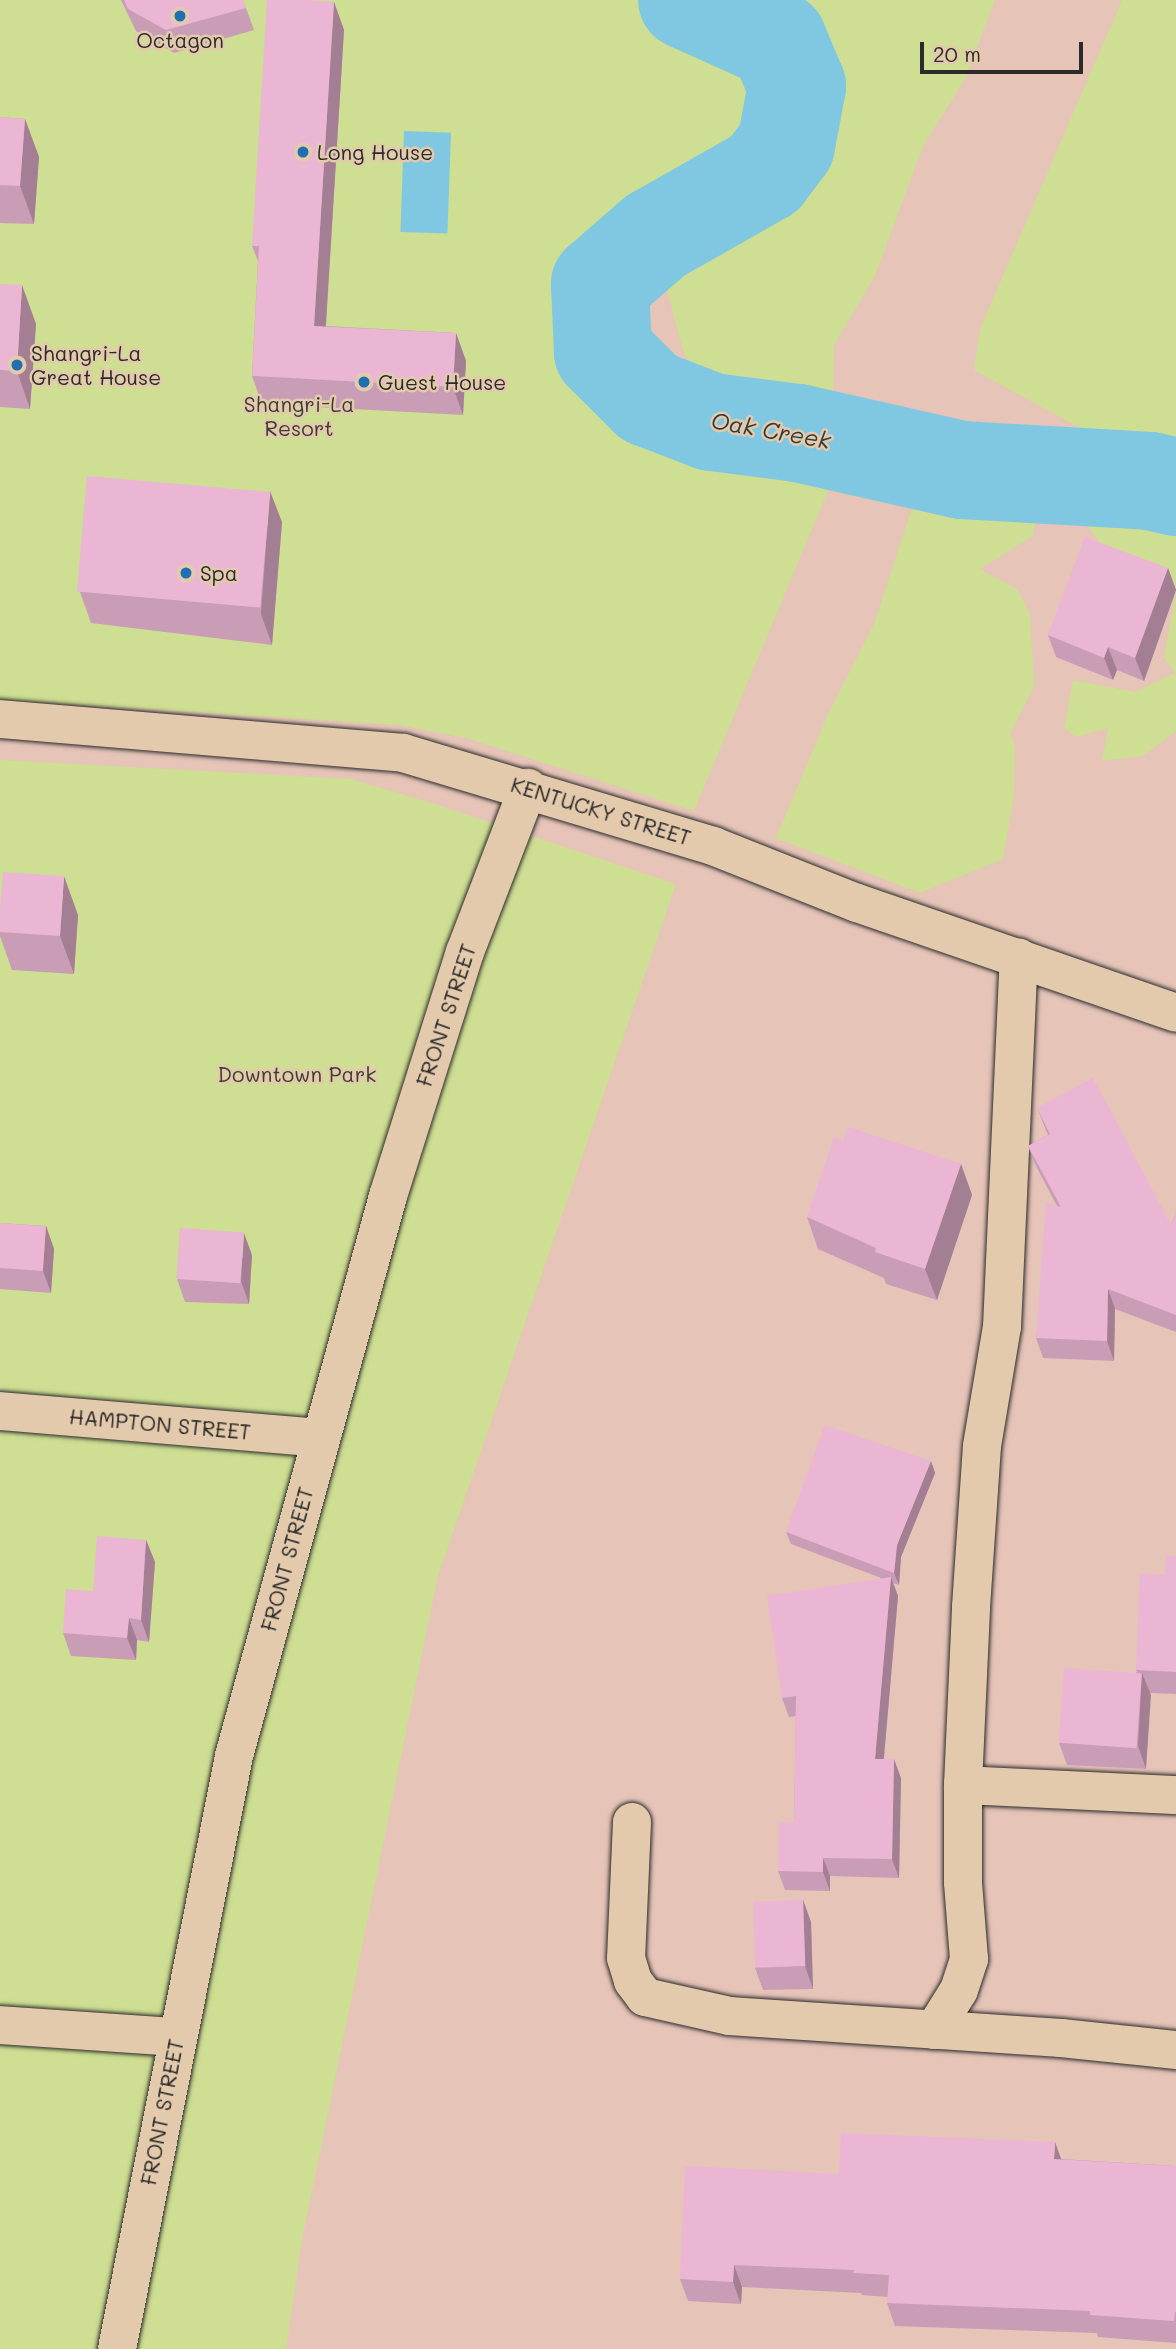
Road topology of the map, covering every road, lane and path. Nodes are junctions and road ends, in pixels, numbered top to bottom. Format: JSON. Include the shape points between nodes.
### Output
{"nodes":[{"id":1,"x":0,"y":719,"type":"edge"},
{"id":2,"x":528,"y":788,"type":"junction"},
{"id":3,"x":1019,"y":957,"type":"junction"},
{"id":4,"x":1176,"y":1013,"type":"edge"},
{"id":5,"x":0,"y":1411,"type":"edge"},
{"id":6,"x":319,"y":1438,"type":"junction"},
{"id":7,"x":963,"y":1785,"type":"junction"},
{"id":8,"x":1176,"y":1795,"type":"edge"},
{"id":9,"x":632,"y":1822,"type":"dead end"},
{"id":10,"x":0,"y":2025,"type":"edge"},
{"id":11,"x":934,"y":2030,"type":"junction"},
{"id":12,"x":177,"y":2037,"type":"junction"},
{"id":13,"x":1176,"y":2050,"type":"edge"},
{"id":14,"x":117,"y":2349,"type":"edge"}],
"edges":[{"from":1,"to":2,"type":"street","name":"KENTUCKY STREET","via":[[403,753]]},
{"from":2,"to":3,"type":"street","name":"KENTUCKY STREET","via":[[713,846],[857,903]]},
{"from":2,"to":6,"type":"street","name":"FRONT STREET","via":[[465,952],[388,1196]]},
{"from":3,"to":4,"type":"street","name":"KENTUCKY STREET"},
{"from":3,"to":7,"type":"street","via":[[1002,1327],[982,1446]]},
{"from":5,"to":6,"type":"street","name":"HAMPTON STREET"},
{"from":6,"to":12,"type":"street","name":"FRONT STREET","via":[[234,1756]]},
{"from":7,"to":8,"type":"street"},
{"from":7,"to":11,"type":"street","via":[[969,1959],[959,1990]]},
{"from":9,"to":11,"type":"street","via":[[626,1958],[633,1981],[645,1997],[729,2015]]},
{"from":10,"to":12,"type":"street"},
{"from":11,"to":13,"type":"street"},
{"from":12,"to":14,"type":"street","name":"FRONT STREET"}]}
